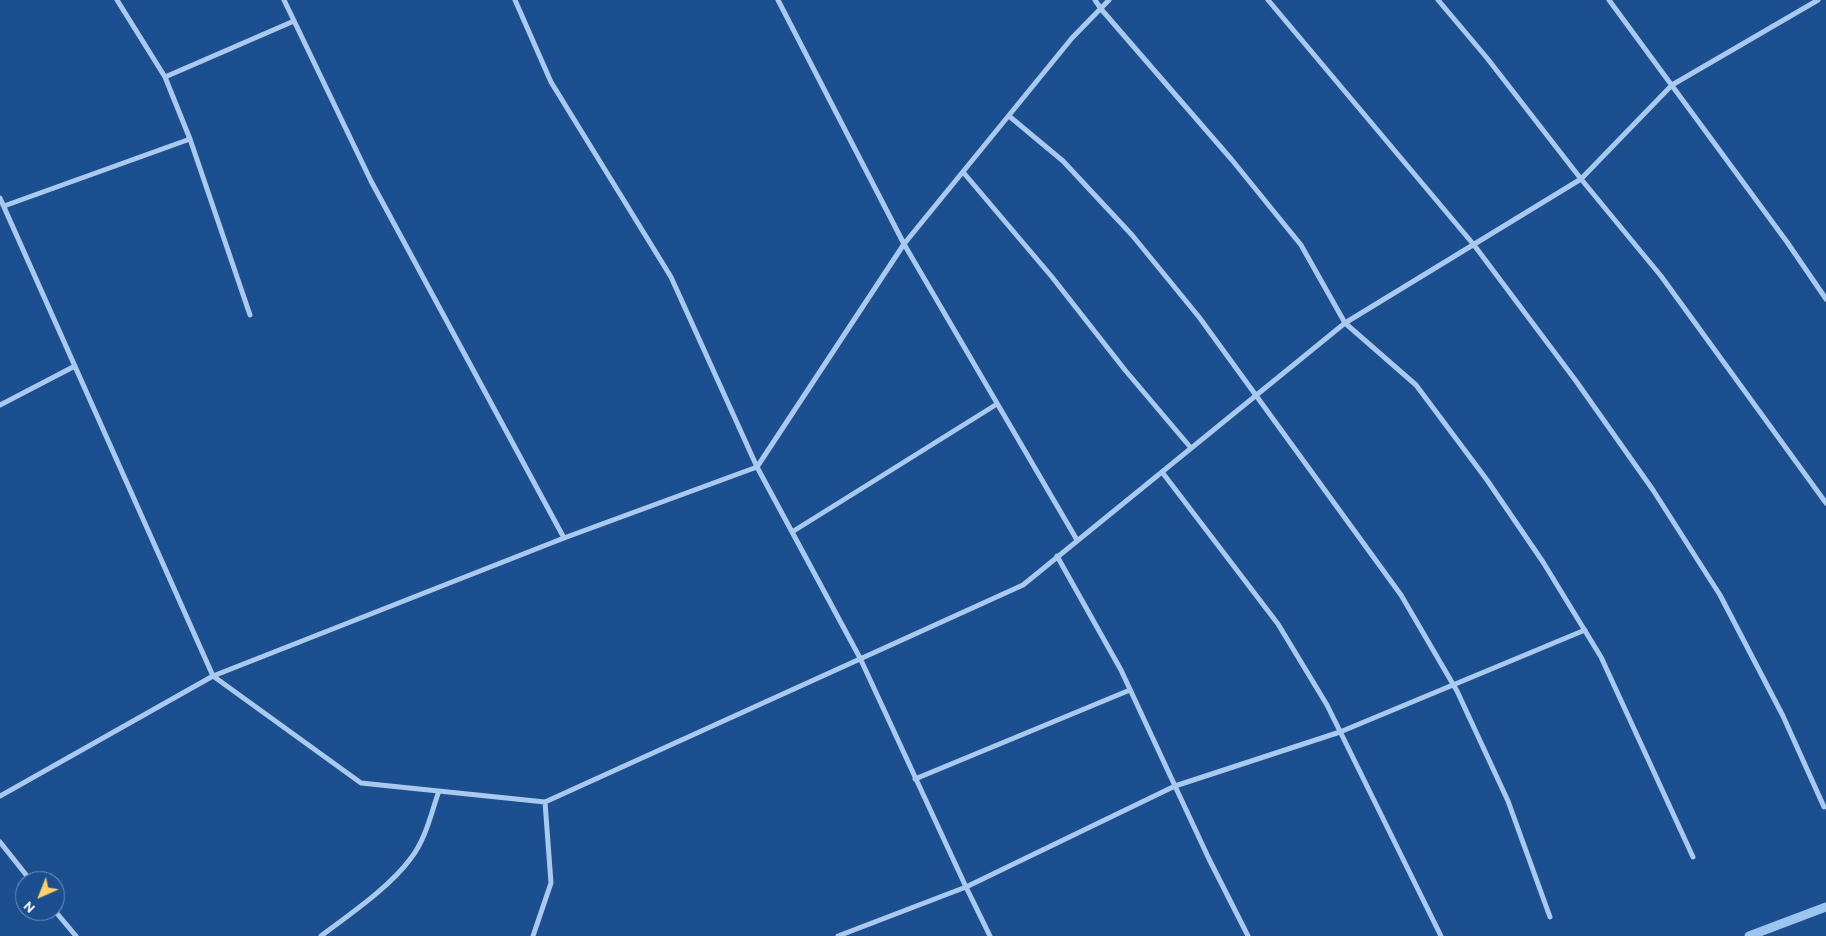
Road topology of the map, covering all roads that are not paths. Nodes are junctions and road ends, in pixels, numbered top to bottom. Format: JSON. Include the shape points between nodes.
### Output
{"nodes":[{"id":1,"x":117,"y":0,"type":"edge"},
{"id":2,"x":284,"y":0,"type":"edge"},
{"id":3,"x":515,"y":0,"type":"edge"},
{"id":4,"x":778,"y":0,"type":"edge"},
{"id":5,"x":1095,"y":0,"type":"edge"},
{"id":6,"x":1109,"y":0,"type":"edge"},
{"id":7,"x":1268,"y":0,"type":"edge"},
{"id":8,"x":1438,"y":0,"type":"edge"},
{"id":9,"x":1610,"y":0,"type":"edge"},
{"id":10,"x":1818,"y":0,"type":"edge"},
{"id":11,"x":1100,"y":9,"type":"junction"},
{"id":12,"x":294,"y":20,"type":"junction"},
{"id":13,"x":164,"y":77,"type":"junction"},
{"id":14,"x":1672,"y":85,"type":"junction"},
{"id":15,"x":1009,"y":116,"type":"junction"},
{"id":16,"x":190,"y":138,"type":"junction"},
{"id":17,"x":963,"y":172,"type":"junction"},
{"id":18,"x":1582,"y":179,"type":"junction"},
{"id":19,"x":0,"y":198,"type":"edge"},
{"id":20,"x":4,"y":206,"type":"junction"},
{"id":21,"x":904,"y":244,"type":"junction"},
{"id":22,"x":1474,"y":245,"type":"junction"},
{"id":23,"x":1826,"y":299,"type":"edge"},
{"id":24,"x":250,"y":315,"type":"dead end"},
{"id":25,"x":1346,"y":323,"type":"junction"},
{"id":26,"x":75,"y":366,"type":"junction"},
{"id":27,"x":1256,"y":395,"type":"junction"},
{"id":28,"x":997,"y":404,"type":"junction"},
{"id":29,"x":0,"y":405,"type":"edge"},
{"id":30,"x":1190,"y":448,"type":"junction"},
{"id":31,"x":757,"y":467,"type":"junction"},
{"id":32,"x":1162,"y":472,"type":"junction"},
{"id":33,"x":1826,"y":503,"type":"edge"},
{"id":34,"x":792,"y":532,"type":"junction"},
{"id":35,"x":564,"y":538,"type":"junction"},
{"id":36,"x":1077,"y":540,"type":"junction"},
{"id":37,"x":1058,"y":556,"type":"junction"},
{"id":38,"x":1584,"y":630,"type":"junction"},
{"id":39,"x":860,"y":658,"type":"junction"},
{"id":40,"x":214,"y":676,"type":"junction"},
{"id":41,"x":1454,"y":685,"type":"junction"},
{"id":42,"x":1130,"y":690,"type":"junction"},
{"id":43,"x":1340,"y":732,"type":"junction"},
{"id":44,"x":915,"y":779,"type":"junction"},
{"id":45,"x":1175,"y":786,"type":"junction"},
{"id":46,"x":440,"y":791,"type":"junction"},
{"id":47,"x":0,"y":796,"type":"edge"},
{"id":48,"x":545,"y":802,"type":"junction"},
{"id":49,"x":1824,"y":807,"type":"dead end"},
{"id":50,"x":0,"y":842,"type":"edge"},
{"id":51,"x":1693,"y":857,"type":"dead end"},
{"id":52,"x":23,"y":871,"type":"edge"},
{"id":53,"x":966,"y":887,"type":"junction"},
{"id":54,"x":1550,"y":917,"type":"dead end"},
{"id":55,"x":63,"y":921,"type":"edge"},
{"id":56,"x":861,"y":927,"type":"junction"},
{"id":57,"x":76,"y":936,"type":"edge"},
{"id":58,"x":321,"y":936,"type":"edge"},
{"id":59,"x":533,"y":936,"type":"edge"},
{"id":60,"x":838,"y":936,"type":"edge"},
{"id":61,"x":857,"y":936,"type":"edge"},
{"id":62,"x":990,"y":936,"type":"edge"},
{"id":63,"x":1248,"y":936,"type":"edge"},
{"id":64,"x":1441,"y":936,"type":"edge"}],
"edges":[{"from":1,"to":13,"type":"street"},
{"from":2,"to":12,"type":"street"},
{"from":3,"to":31,"type":"street","via":[[551,82],[671,277]]},
{"from":4,"to":21,"type":"street"},
{"from":5,"to":11,"type":"street"},
{"from":6,"to":11,"type":"street"},
{"from":7,"to":22,"type":"street"},
{"from":8,"to":18,"type":"street"},
{"from":9,"to":14,"type":"street"},
{"from":10,"to":14,"type":"street"},
{"from":11,"to":15,"type":"street","via":[[1072,38]]},
{"from":11,"to":25,"type":"street","via":[[1232,160],[1300,246]]},
{"from":12,"to":13,"type":"street"},
{"from":12,"to":35,"type":"street","via":[[371,181]]},
{"from":13,"to":16,"type":"street"},
{"from":14,"to":18,"type":"street"},
{"from":14,"to":23,"type":"street"},
{"from":15,"to":17,"type":"street"},
{"from":15,"to":27,"type":"street","via":[[1063,161],[1132,234]]},
{"from":16,"to":20,"type":"street"},
{"from":16,"to":24,"type":"street"},
{"from":17,"to":21,"type":"street"},
{"from":17,"to":30,"type":"street"},
{"from":18,"to":22,"type":"street"},
{"from":18,"to":33,"type":"street","via":[[1661,276]]},
{"from":19,"to":20,"type":"street"},
{"from":20,"to":26,"type":"street"},
{"from":21,"to":28,"type":"street"},
{"from":21,"to":31,"type":"street"},
{"from":22,"to":25,"type":"street"},
{"from":22,"to":49,"type":"street","via":[[1654,490],[1720,595],[1783,716]]},
{"from":25,"to":27,"type":"street"},
{"from":25,"to":38,"type":"street","via":[[1416,384],[1543,562]]},
{"from":26,"to":29,"type":"street"},
{"from":26,"to":40,"type":"street"},
{"from":27,"to":30,"type":"street"},
{"from":27,"to":41,"type":"street","via":[[1401,595]]},
{"from":28,"to":34,"type":"street"},
{"from":28,"to":36,"type":"street"},
{"from":30,"to":32,"type":"street"},
{"from":31,"to":34,"type":"street"},
{"from":31,"to":35,"type":"street"},
{"from":32,"to":36,"type":"street"},
{"from":32,"to":43,"type":"street","via":[[1278,624]]},
{"from":34,"to":39,"type":"street"},
{"from":35,"to":40,"type":"street"},
{"from":36,"to":37,"type":"street"},
{"from":37,"to":39,"type":"street","via":[[1023,584]]},
{"from":37,"to":42,"type":"street"},
{"from":38,"to":41,"type":"street"},
{"from":38,"to":51,"type":"street","via":[[1602,657]]},
{"from":39,"to":44,"type":"street"},
{"from":39,"to":48,"type":"street"},
{"from":40,"to":46,"type":"street","via":[[361,784]]},
{"from":40,"to":47,"type":"street"},
{"from":41,"to":43,"type":"street"},
{"from":41,"to":54,"type":"street","via":[[1508,801]]},
{"from":42,"to":44,"type":"street"},
{"from":42,"to":45,"type":"street"},
{"from":43,"to":45,"type":"street"},
{"from":43,"to":64,"type":"street"},
{"from":44,"to":53,"type":"street"},
{"from":45,"to":53,"type":"street"},
{"from":45,"to":63,"type":"street"},
{"from":46,"to":48,"type":"street"},
{"from":46,"to":58,"type":"street","via":[[412,858],[386,884]]},
{"from":48,"to":59,"type":"street","via":[[551,883]]},
{"from":50,"to":52,"type":"street"},
{"from":53,"to":56,"type":"street"},
{"from":53,"to":62,"type":"street"},
{"from":55,"to":57,"type":"street"},
{"from":56,"to":60,"type":"street"},
{"from":56,"to":61,"type":"street"}]}
